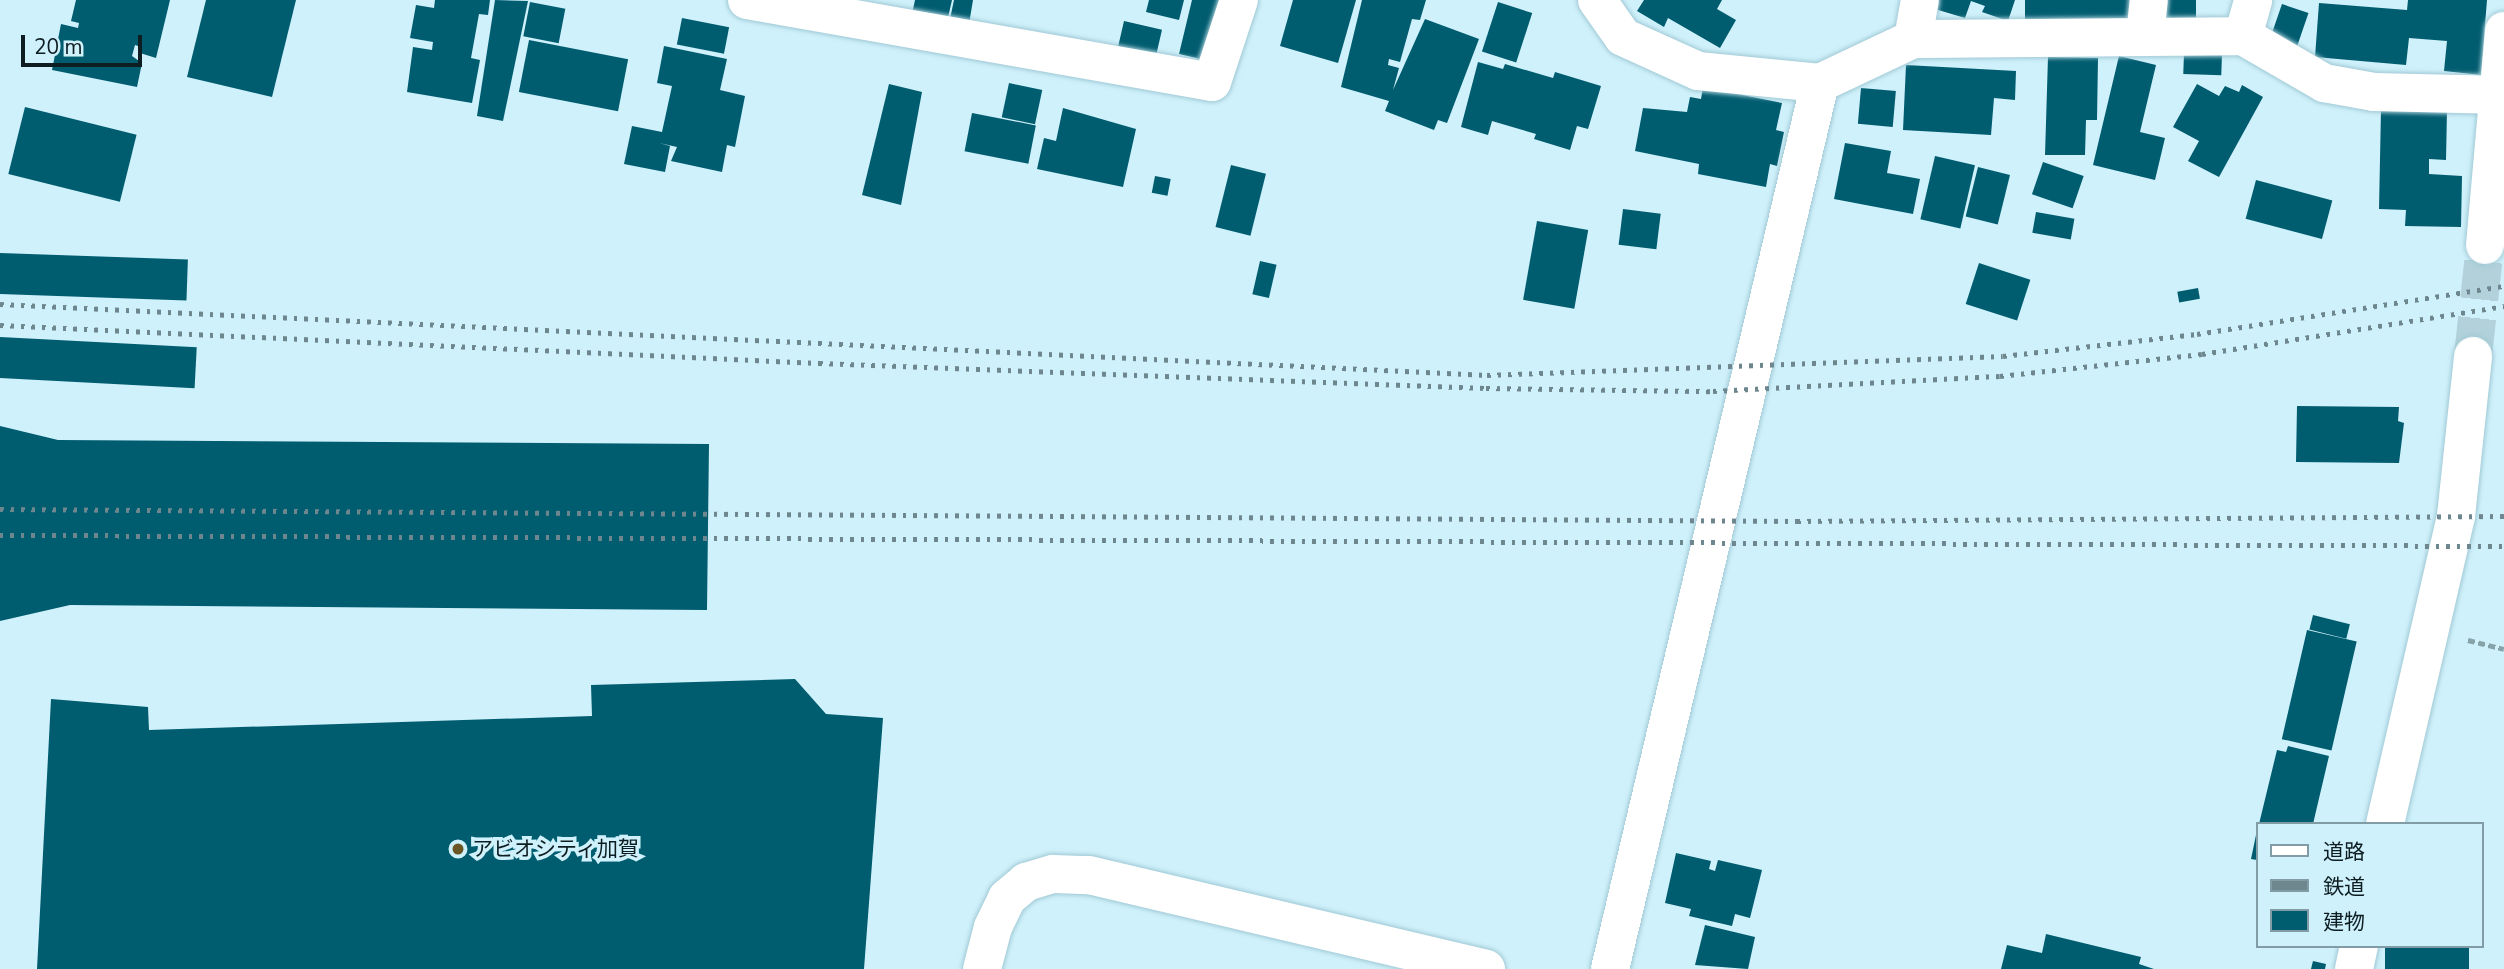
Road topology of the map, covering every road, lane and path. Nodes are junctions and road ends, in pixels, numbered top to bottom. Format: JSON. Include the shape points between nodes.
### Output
{"nodes":[{"id":1,"x":747,"y":0,"type":"edge"},
{"id":2,"x":1239,"y":0,"type":"edge"},
{"id":3,"x":1597,"y":0,"type":"edge"},
{"id":4,"x":1920,"y":0,"type":"edge"},
{"id":5,"x":2253,"y":0,"type":"edge"},
{"id":6,"x":2147,"y":18,"type":"edge"},
{"id":7,"x":2504,"y":31,"type":"edge"},
{"id":8,"x":2244,"y":36,"type":"junction"},
{"id":9,"x":1913,"y":39,"type":"junction"},
{"id":10,"x":1820,"y":83,"type":"junction"},
{"id":11,"x":2502,"y":96,"type":"edge"},
{"id":12,"x":2485,"y":246,"type":"tunnel mouth"},
{"id":13,"x":2473,"y":356,"type":"tunnel mouth"},
{"id":14,"x":2385,"y":822,"type":"edge"},
{"id":15,"x":2359,"y":948,"type":"edge"},
{"id":16,"x":982,"y":969,"type":"edge"},
{"id":17,"x":1486,"y":969,"type":"edge"},
{"id":18,"x":1610,"y":969,"type":"edge"},
{"id":19,"x":2354,"y":969,"type":"edge"}],
"edges":[{"from":1,"to":2,"type":"street","via":[[1212,82]]},
{"from":3,"to":10,"type":"street","via":[[1623,37],[1698,71]]},
{"from":4,"to":9,"type":"street"},
{"from":5,"to":8,"type":"street"},
{"from":6,"to":8,"type":"street"},
{"from":6,"to":9,"type":"street"},
{"from":7,"to":11,"type":"street"},
{"from":8,"to":11,"type":"street","via":[[2323,83],[2374,92]]},
{"from":9,"to":10,"type":"street"},
{"from":10,"to":18,"type":"street"},
{"from":11,"to":12,"type":"street"},
{"from":13,"to":14,"type":"street","via":[[2456,516]]},
{"from":15,"to":19,"type":"street"},
{"from":16,"to":17,"type":"street","via":[[993,927],[1007,898],[1026,882],[1053,874],[1089,875]]}]}
